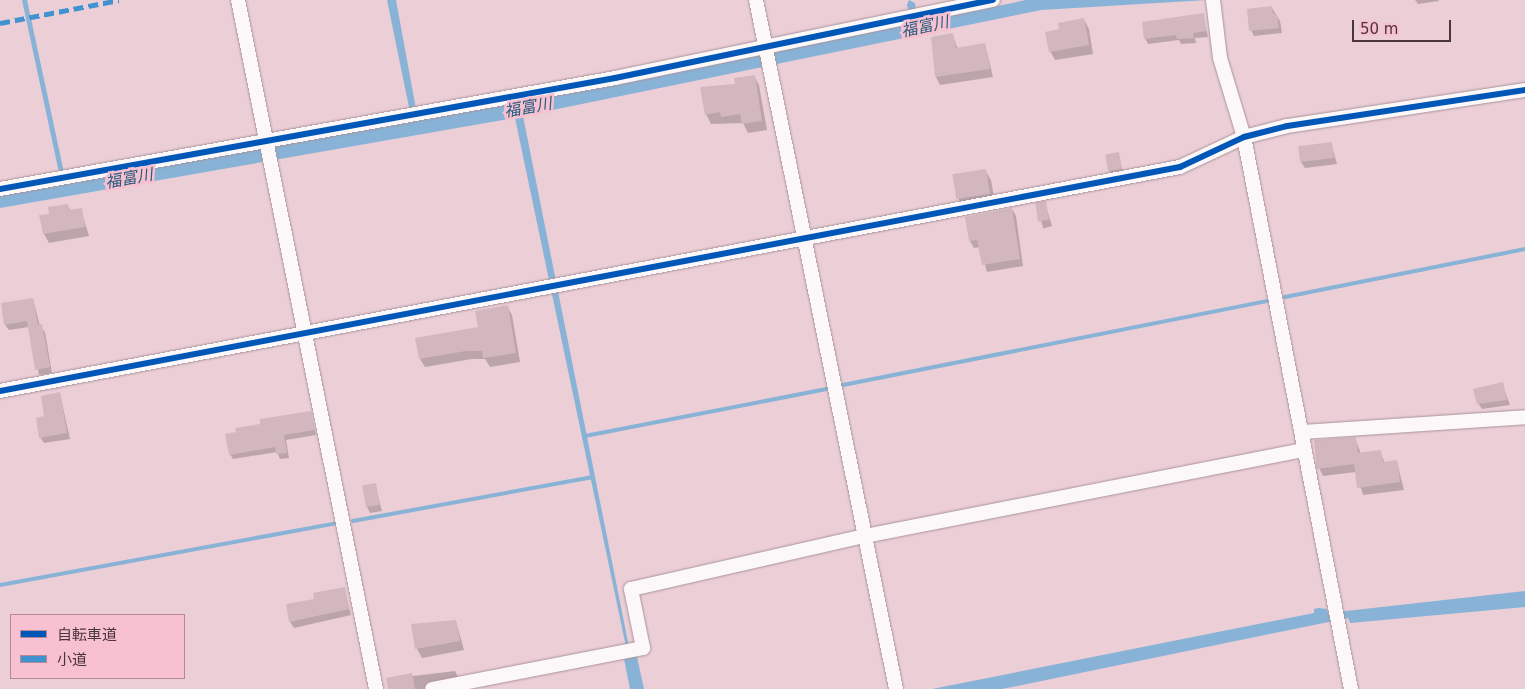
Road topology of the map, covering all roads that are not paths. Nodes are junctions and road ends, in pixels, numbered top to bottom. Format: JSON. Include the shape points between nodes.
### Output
{"nodes":[{"id":1,"x":238,"y":0,"type":"edge"},
{"id":2,"x":756,"y":0,"type":"edge"},
{"id":3,"x":994,"y":0,"type":"edge"},
{"id":4,"x":1213,"y":0,"type":"edge"},
{"id":5,"x":766,"y":50,"type":"junction"},
{"id":6,"x":1525,"y":90,"type":"edge"},
{"id":7,"x":1244,"y":137,"type":"junction"},
{"id":8,"x":267,"y":143,"type":"junction"},
{"id":9,"x":0,"y":189,"type":"edge"},
{"id":10,"x":804,"y":238,"type":"junction"},
{"id":11,"x":306,"y":335,"type":"junction"},
{"id":12,"x":0,"y":391,"type":"edge"},
{"id":13,"x":1525,"y":417,"type":"edge"},
{"id":14,"x":1302,"y":432,"type":"junction"},
{"id":15,"x":1305,"y":450,"type":"junction"},
{"id":16,"x":865,"y":536,"type":"junction"},
{"id":17,"x":376,"y":689,"type":"edge"},
{"id":18,"x":432,"y":689,"type":"edge"},
{"id":19,"x":896,"y":689,"type":"edge"},
{"id":20,"x":1351,"y":689,"type":"edge"}],
"edges":[{"from":1,"to":8,"type":"street"},
{"from":2,"to":5,"type":"street"},
{"from":3,"to":5,"type":"street"},
{"from":4,"to":7,"type":"street","via":[[1220,58]]},
{"from":5,"to":8,"type":"street"},
{"from":5,"to":10,"type":"street"},
{"from":6,"to":7,"type":"street","via":[[1287,126]]},
{"from":7,"to":10,"type":"street","via":[[1180,167]]},
{"from":7,"to":14,"type":"street"},
{"from":8,"to":9,"type":"street"},
{"from":8,"to":11,"type":"street"},
{"from":10,"to":11,"type":"street"},
{"from":10,"to":16,"type":"street"},
{"from":11,"to":12,"type":"street"},
{"from":11,"to":17,"type":"street"},
{"from":13,"to":14,"type":"street"},
{"from":14,"to":15,"type":"street"},
{"from":15,"to":16,"type":"street"},
{"from":15,"to":20,"type":"street"},
{"from":16,"to":18,"type":"street","via":[[631,589],[643,648]]},
{"from":16,"to":19,"type":"street"}]}
